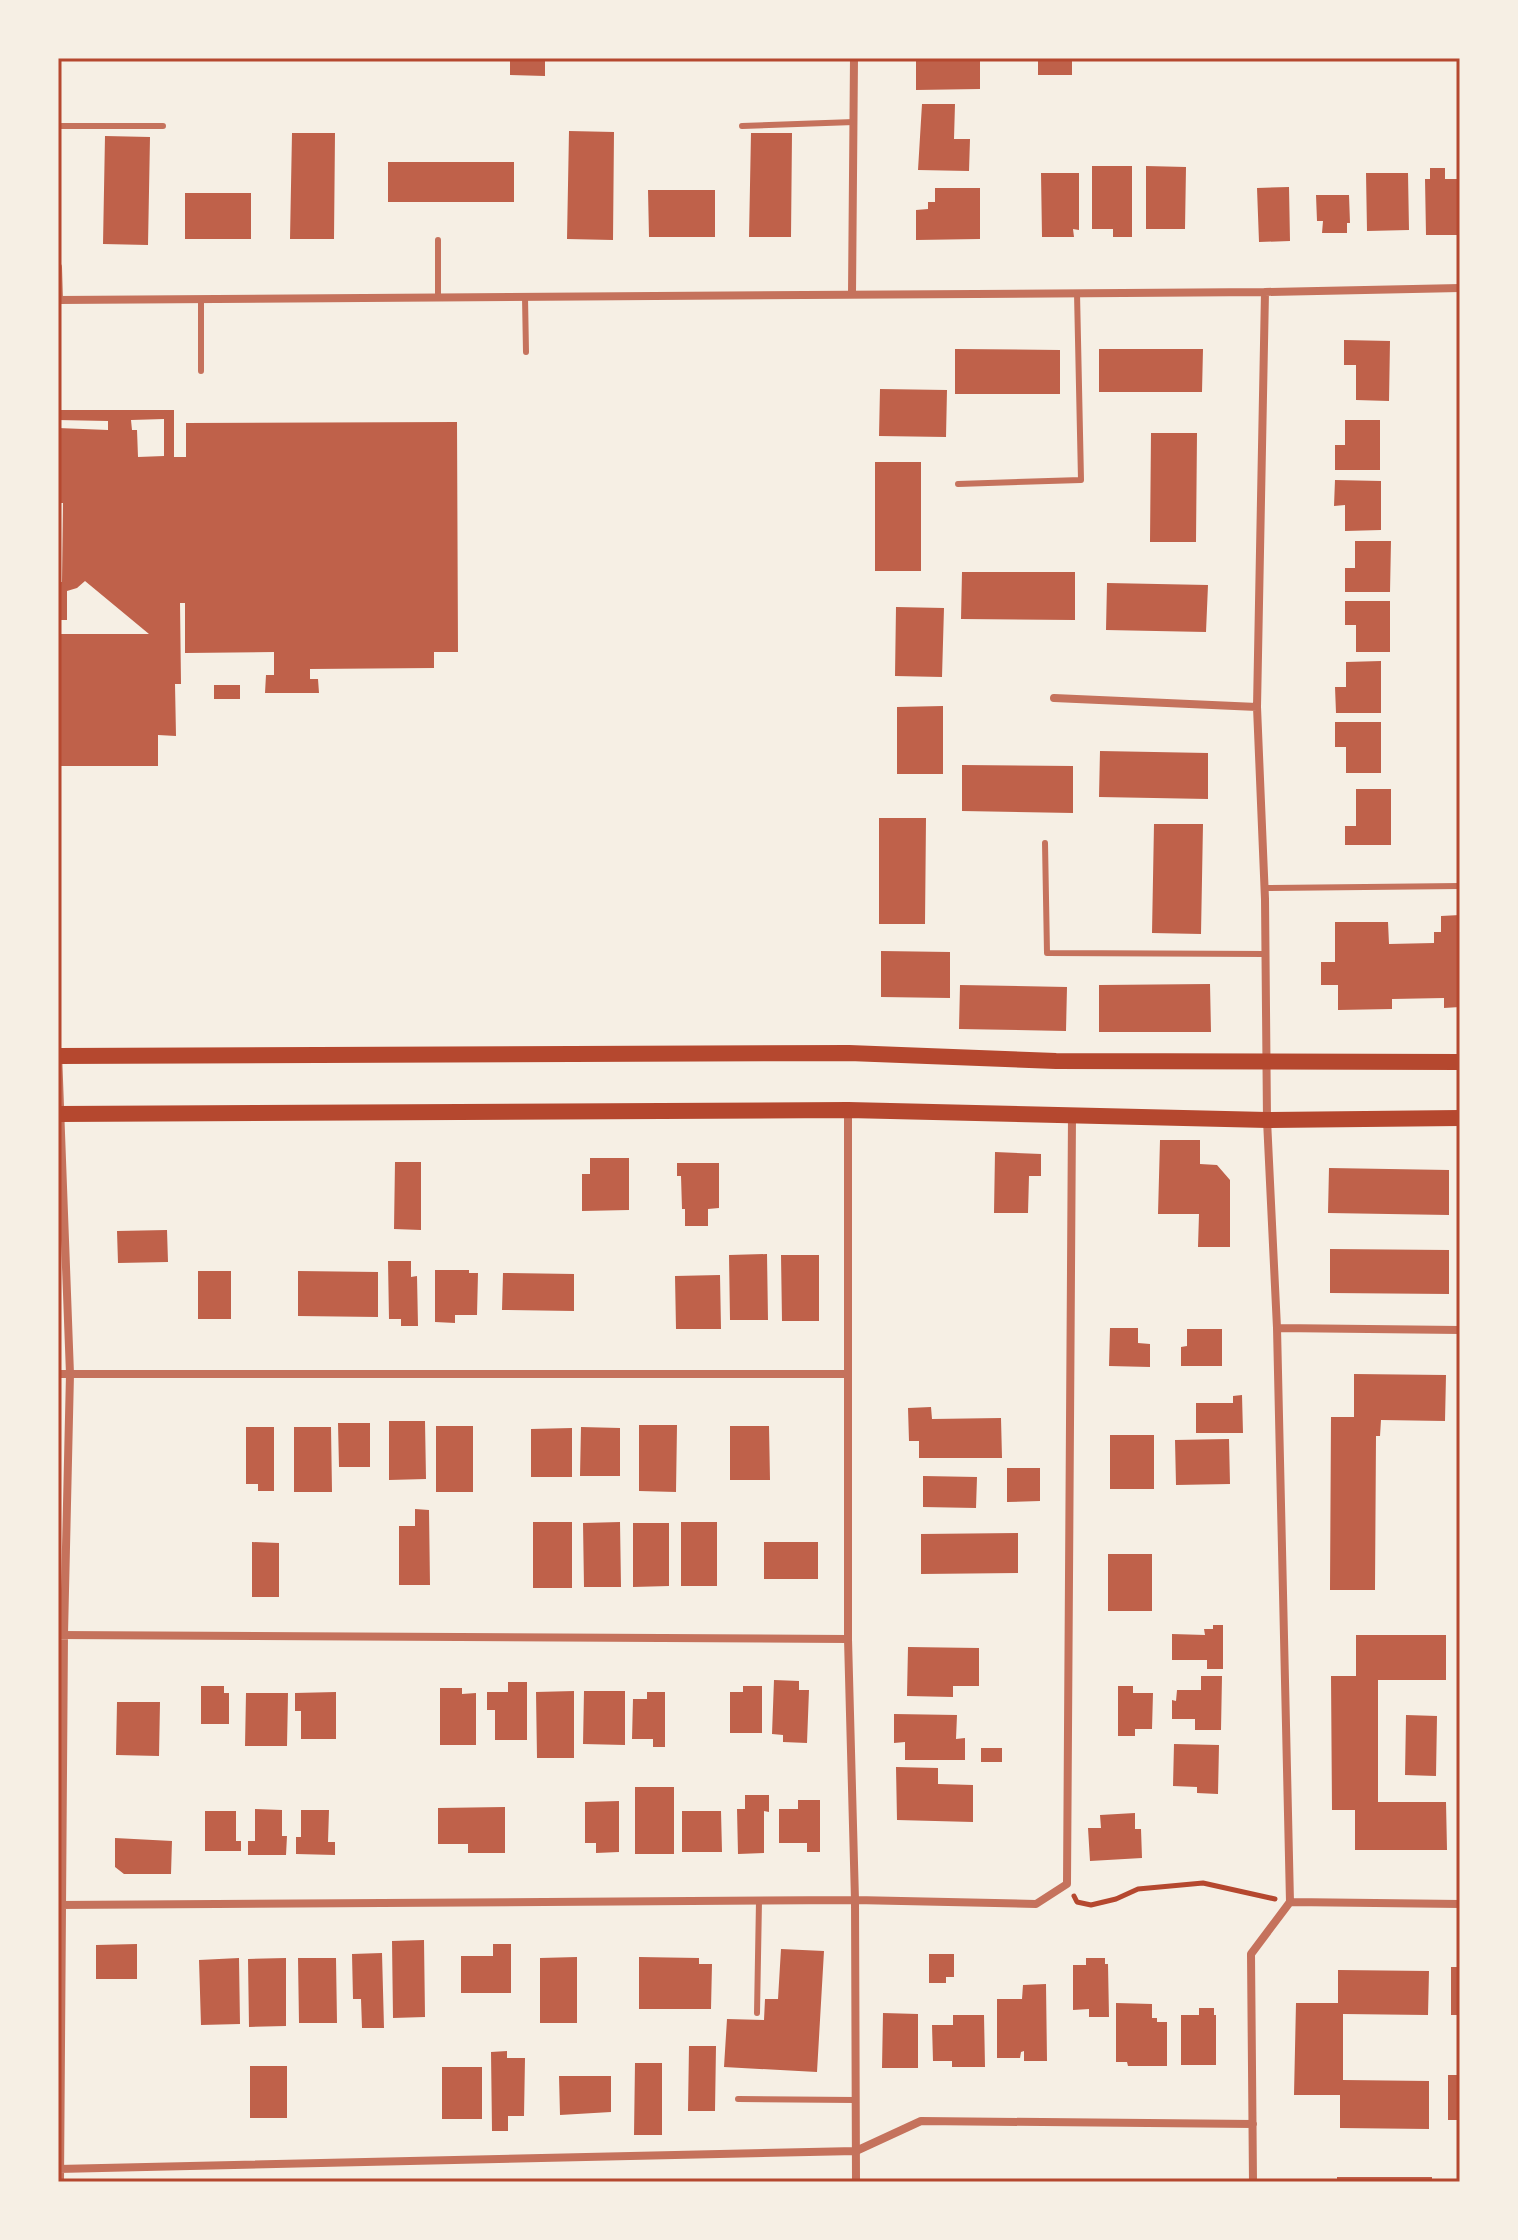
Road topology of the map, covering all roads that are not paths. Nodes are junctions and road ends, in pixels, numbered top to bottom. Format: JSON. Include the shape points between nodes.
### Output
{"nodes":[{"id":1,"x":854,"y":58,"type":"edge"},
{"id":2,"x":854,"y":122,"type":"junction"},
{"id":3,"x":58,"y":126,"type":"edge"},
{"id":4,"x":163,"y":126,"type":"dead end"},
{"id":5,"x":742,"y":126,"type":"dead end"},
{"id":6,"x":438,"y":240,"type":"dead end"},
{"id":7,"x":58,"y":267,"type":"edge"},
{"id":8,"x":1460,"y":288,"type":"edge"},
{"id":9,"x":1265,"y":292,"type":"junction"},
{"id":10,"x":1077,"y":293,"type":"junction"},
{"id":11,"x":852,"y":294,"type":"junction"},
{"id":12,"x":438,"y":297,"type":"junction"},
{"id":13,"x":525,"y":297,"type":"junction"},
{"id":14,"x":201,"y":299,"type":"junction"},
{"id":15,"x":58,"y":300,"type":"edge"},
{"id":16,"x":526,"y":352,"type":"dead end"},
{"id":17,"x":201,"y":371,"type":"dead end"},
{"id":18,"x":958,"y":484,"type":"dead end"},
{"id":19,"x":1054,"y":698,"type":"dead end"},
{"id":20,"x":1257,"y":707,"type":"junction"},
{"id":21,"x":1045,"y":843,"type":"dead end"},
{"id":22,"x":1460,"y":886,"type":"edge"},
{"id":23,"x":1264,"y":888,"type":"junction"},
{"id":24,"x":1265,"y":954,"type":"junction"},
{"id":25,"x":58,"y":1055,"type":"edge"},
{"id":26,"x":1460,"y":1062,"type":"edge"},
{"id":27,"x":1267,"y":1063,"type":"junction"},
{"id":28,"x":848,"y":1110,"type":"junction"},
{"id":29,"x":59,"y":1114,"type":"edge"},
{"id":30,"x":1072,"y":1116,"type":"junction"},
{"id":31,"x":1460,"y":1118,"type":"edge"},
{"id":32,"x":1267,"y":1120,"type":"junction"},
{"id":33,"x":1277,"y":1328,"type":"junction"},
{"id":34,"x":1460,"y":1330,"type":"edge"},
{"id":35,"x":58,"y":1374,"type":"edge"},
{"id":36,"x":70,"y":1374,"type":"junction"},
{"id":37,"x":848,"y":1374,"type":"junction"},
{"id":38,"x":61,"y":1634,"type":"edge"},
{"id":39,"x":848,"y":1639,"type":"junction"},
{"id":40,"x":855,"y":1900,"type":"junction"},
{"id":41,"x":759,"y":1901,"type":"junction"},
{"id":42,"x":1290,"y":1902,"type":"junction"},
{"id":43,"x":1460,"y":1904,"type":"edge"},
{"id":44,"x":61,"y":1905,"type":"edge"},
{"id":45,"x":757,"y":2013,"type":"dead end"},
{"id":46,"x":738,"y":2099,"type":"dead end"},
{"id":47,"x":855,"y":2100,"type":"junction"},
{"id":48,"x":1253,"y":2124,"type":"junction"},
{"id":49,"x":856,"y":2151,"type":"junction"},
{"id":50,"x":59,"y":2169,"type":"edge"},
{"id":51,"x":60,"y":2182,"type":"edge"},
{"id":52,"x":856,"y":2182,"type":"edge"},
{"id":53,"x":1253,"y":2182,"type":"edge"}],
"edges":[{"from":1,"to":2,"type":"street"},
{"from":2,"to":5,"type":"lane"},
{"from":2,"to":11,"type":"street"},
{"from":3,"to":4,"type":"lane"},
{"from":6,"to":12,"type":"lane"},
{"from":7,"to":15,"type":"street"},
{"from":8,"to":9,"type":"street"},
{"from":9,"to":10,"type":"street"},
{"from":9,"to":20,"type":"street"},
{"from":10,"to":11,"type":"street"},
{"from":10,"to":18,"type":"lane","via":[[1081,480]]},
{"from":11,"to":13,"type":"street"},
{"from":12,"to":13,"type":"street"},
{"from":12,"to":14,"type":"street"},
{"from":13,"to":16,"type":"lane"},
{"from":14,"to":15,"type":"street"},
{"from":14,"to":17,"type":"lane"},
{"from":19,"to":20,"type":"street"},
{"from":20,"to":23,"type":"street"},
{"from":21,"to":24,"type":"lane","via":[[1047,953]]},
{"from":22,"to":23,"type":"lane"},
{"from":23,"to":24,"type":"street"},
{"from":24,"to":27,"type":"street"},
{"from":25,"to":27,"type":"main road","via":[[849,1053]]},
{"from":25,"to":29,"type":"street"},
{"from":26,"to":27,"type":"main road"},
{"from":27,"to":32,"type":"street"},
{"from":28,"to":29,"type":"main road"},
{"from":28,"to":30,"type":"main road"},
{"from":28,"to":37,"type":"street"},
{"from":29,"to":36,"type":"street"},
{"from":30,"to":32,"type":"main road"},
{"from":30,"to":40,"type":"street","via":[[1067,1884],[1036,1904]]},
{"from":31,"to":32,"type":"main road"},
{"from":32,"to":33,"type":"street"},
{"from":33,"to":34,"type":"street"},
{"from":33,"to":42,"type":"street"},
{"from":35,"to":36,"type":"street"},
{"from":36,"to":37,"type":"street"},
{"from":36,"to":38,"type":"street"},
{"from":37,"to":39,"type":"street"},
{"from":38,"to":39,"type":"street"},
{"from":38,"to":44,"type":"street"},
{"from":39,"to":40,"type":"street"},
{"from":40,"to":41,"type":"street"},
{"from":40,"to":47,"type":"street"},
{"from":41,"to":44,"type":"street"},
{"from":41,"to":45,"type":"lane"},
{"from":42,"to":43,"type":"street"},
{"from":42,"to":48,"type":"street","via":[[1251,1954]]},
{"from":44,"to":50,"type":"street"},
{"from":46,"to":47,"type":"lane"},
{"from":47,"to":49,"type":"street"},
{"from":48,"to":49,"type":"street","via":[[921,2121]]},
{"from":48,"to":53,"type":"street"},
{"from":49,"to":50,"type":"street"},
{"from":49,"to":52,"type":"street"},
{"from":50,"to":51,"type":"street"}]}
